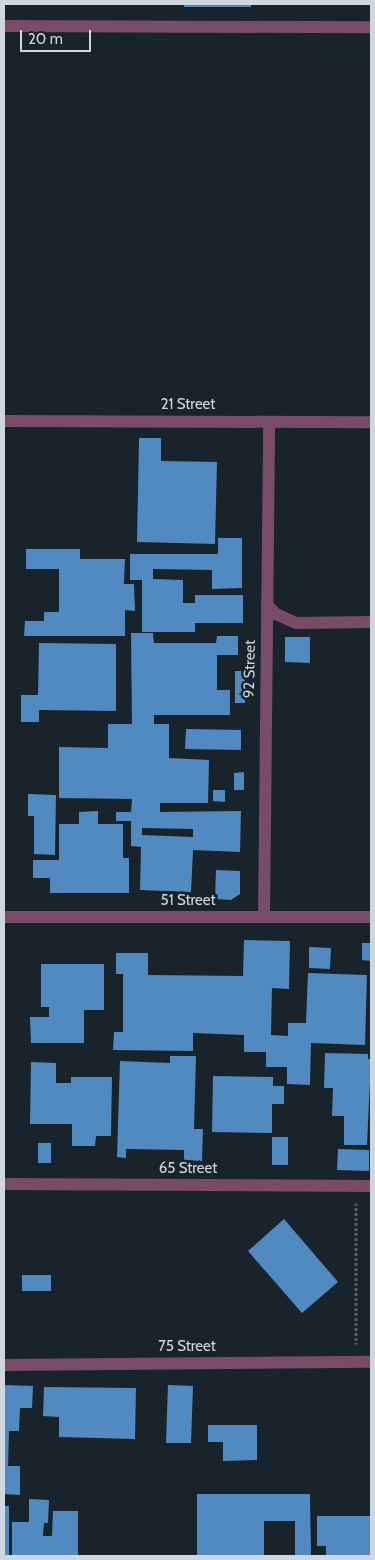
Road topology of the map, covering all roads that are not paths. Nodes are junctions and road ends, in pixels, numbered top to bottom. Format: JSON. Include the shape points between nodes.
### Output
{"nodes":[{"id":1,"x":4,"y":26,"type":"edge"},
{"id":2,"x":371,"y":27,"type":"edge"},
{"id":3,"x":4,"y":421,"type":"edge"},
{"id":4,"x":269,"y":422,"type":"junction"},
{"id":5,"x":371,"y":422,"type":"edge"},
{"id":6,"x":267,"y":605,"type":"junction"},
{"id":7,"x":371,"y":622,"type":"edge"},
{"id":8,"x":4,"y":917,"type":"edge"},
{"id":9,"x":264,"y":917,"type":"junction"},
{"id":10,"x":371,"y":917,"type":"edge"},
{"id":11,"x":4,"y":1184,"type":"edge"},
{"id":12,"x":371,"y":1186,"type":"edge"},
{"id":13,"x":371,"y":1362,"type":"edge"},
{"id":14,"x":4,"y":1365,"type":"edge"}],
"edges":[{"from":1,"to":2,"type":"street"},
{"from":3,"to":4,"type":"street","name":"21 Street"},
{"from":4,"to":5,"type":"street","name":"21 Street"},
{"from":4,"to":6,"type":"street","name":"92 Street"},
{"from":6,"to":7,"type":"street","via":[[276,614],[296,623]]},
{"from":6,"to":9,"type":"street","name":"92 Street"},
{"from":8,"to":9,"type":"street","name":"51 Street"},
{"from":9,"to":10,"type":"street","name":"51 Street"},
{"from":11,"to":12,"type":"street","name":"65 Street"},
{"from":13,"to":14,"type":"street","name":"75 Street"}]}
